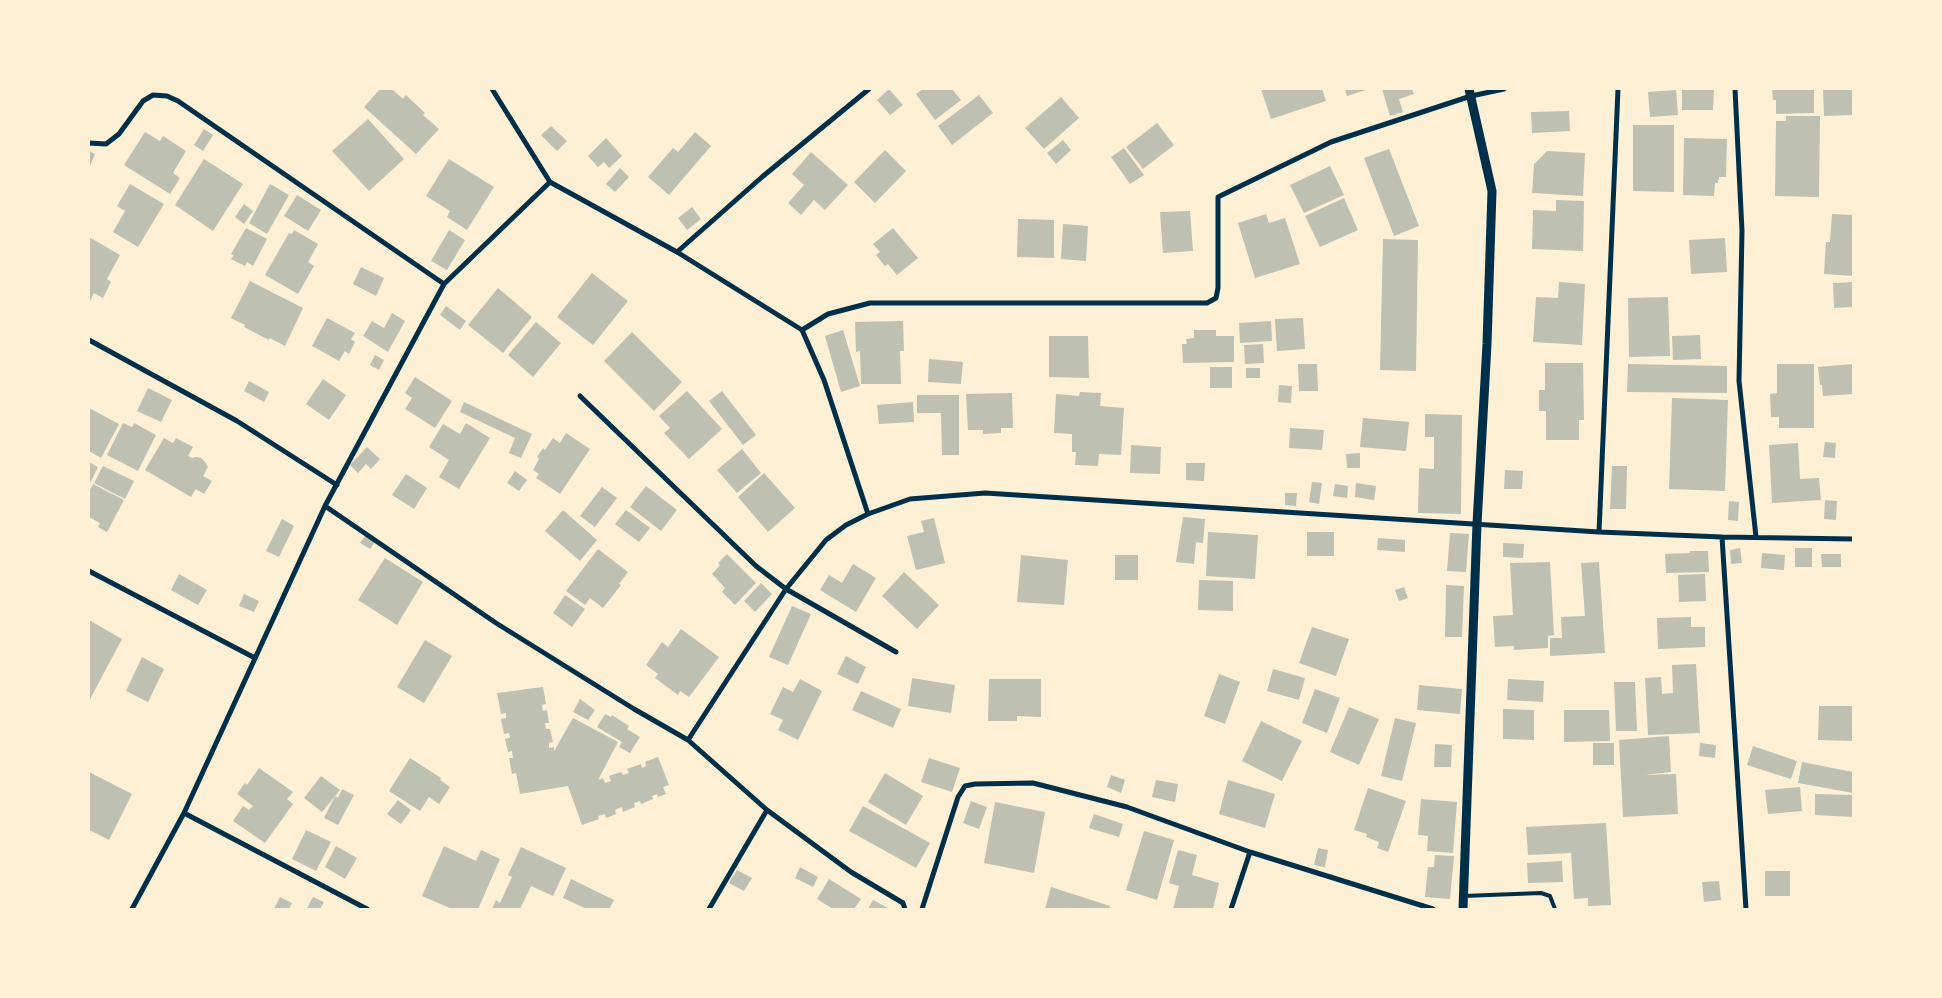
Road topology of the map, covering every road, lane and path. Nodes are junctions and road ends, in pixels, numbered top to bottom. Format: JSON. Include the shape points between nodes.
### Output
{"nodes":[{"id":1,"x":493,"y":89,"type":"edge"},
{"id":2,"x":869,"y":89,"type":"edge"},
{"id":3,"x":1504,"y":89,"type":"edge"},
{"id":4,"x":1618,"y":89,"type":"edge"},
{"id":5,"x":1735,"y":89,"type":"edge"},
{"id":6,"x":1470,"y":92,"type":"edge"},
{"id":7,"x":89,"y":142,"type":"edge"},
{"id":8,"x":550,"y":182,"type":"junction"},
{"id":9,"x":677,"y":252,"type":"junction"},
{"id":10,"x":444,"y":284,"type":"junction"},
{"id":11,"x":802,"y":330,"type":"junction"},
{"id":12,"x":89,"y":340,"type":"edge"},
{"id":13,"x":580,"y":396,"type":"dead end"},
{"id":14,"x":337,"y":485,"type":"junction"},
{"id":15,"x":325,"y":506,"type":"junction"},
{"id":16,"x":868,"y":514,"type":"junction"},
{"id":17,"x":1477,"y":524,"type":"junction"},
{"id":18,"x":1599,"y":532,"type":"junction"},
{"id":19,"x":1722,"y":537,"type":"junction"},
{"id":20,"x":1756,"y":537,"type":"junction"},
{"id":21,"x":1853,"y":539,"type":"edge"},
{"id":22,"x":89,"y":571,"type":"edge"},
{"id":23,"x":786,"y":589,"type":"junction"},
{"id":24,"x":896,"y":652,"type":"dead end"},
{"id":25,"x":255,"y":658,"type":"junction"},
{"id":26,"x":688,"y":740,"type":"junction"},
{"id":27,"x":767,"y":810,"type":"junction"},
{"id":28,"x":184,"y":813,"type":"junction"},
{"id":29,"x":1250,"y":852,"type":"junction"},
{"id":30,"x":1463,"y":896,"type":"junction"},
{"id":31,"x":132,"y":909,"type":"edge"},
{"id":32,"x":367,"y":909,"type":"edge"},
{"id":33,"x":709,"y":909,"type":"edge"},
{"id":34,"x":906,"y":909,"type":"edge"},
{"id":35,"x":922,"y":909,"type":"edge"},
{"id":36,"x":1231,"y":909,"type":"edge"},
{"id":37,"x":1433,"y":909,"type":"edge"},
{"id":38,"x":1463,"y":909,"type":"edge"},
{"id":39,"x":1555,"y":909,"type":"edge"},
{"id":40,"x":1746,"y":909,"type":"edge"}],
"edges":[{"from":1,"to":8,"type":"street"},
{"from":2,"to":9,"type":"street"},
{"from":3,"to":6,"type":"street"},
{"from":4,"to":18,"type":"street"},
{"from":5,"to":20,"type":"street","via":[[1742,231],[1739,381]]},
{"from":6,"to":11,"type":"street","via":[[1331,142],[1218,197],[1218,288],[1216,298],[1207,303],[870,303],[828,314]]},
{"from":6,"to":17,"type":"street","via":[[1492,191],[1488,344]]},
{"from":7,"to":10,"type":"street","via":[[106,144],[119,134],[143,101],[153,95],[167,96]]},
{"from":8,"to":9,"type":"street"},
{"from":8,"to":10,"type":"street"},
{"from":9,"to":11,"type":"street"},
{"from":10,"to":14,"type":"street"},
{"from":11,"to":16,"type":"street","via":[[824,380]]},
{"from":12,"to":14,"type":"street","via":[[237,421]]},
{"from":13,"to":23,"type":"street","via":[[756,566]]},
{"from":14,"to":15,"type":"street"},
{"from":15,"to":25,"type":"street"},
{"from":15,"to":26,"type":"street","via":[[496,623]]},
{"from":16,"to":17,"type":"street","via":[[910,499],[985,493]]},
{"from":16,"to":23,"type":"street","via":[[826,540]]},
{"from":17,"to":18,"type":"street"},
{"from":17,"to":30,"type":"street"},
{"from":18,"to":19,"type":"street"},
{"from":19,"to":20,"type":"street"},
{"from":19,"to":40,"type":"street"},
{"from":20,"to":21,"type":"street"},
{"from":22,"to":25,"type":"street"},
{"from":23,"to":24,"type":"street"},
{"from":23,"to":26,"type":"street"},
{"from":25,"to":28,"type":"street"},
{"from":26,"to":27,"type":"street"},
{"from":27,"to":33,"type":"street"},
{"from":27,"to":34,"type":"street","via":[[851,872],[903,903]]},
{"from":28,"to":31,"type":"street"},
{"from":28,"to":32,"type":"street"},
{"from":29,"to":35,"type":"street","via":[[1127,807],[1033,783],[975,784],[965,786],[958,797]]},
{"from":29,"to":36,"type":"street"},
{"from":29,"to":37,"type":"street"},
{"from":30,"to":38,"type":"street"},
{"from":30,"to":39,"type":"lane","via":[[1540,894],[1550,896]]}]}
